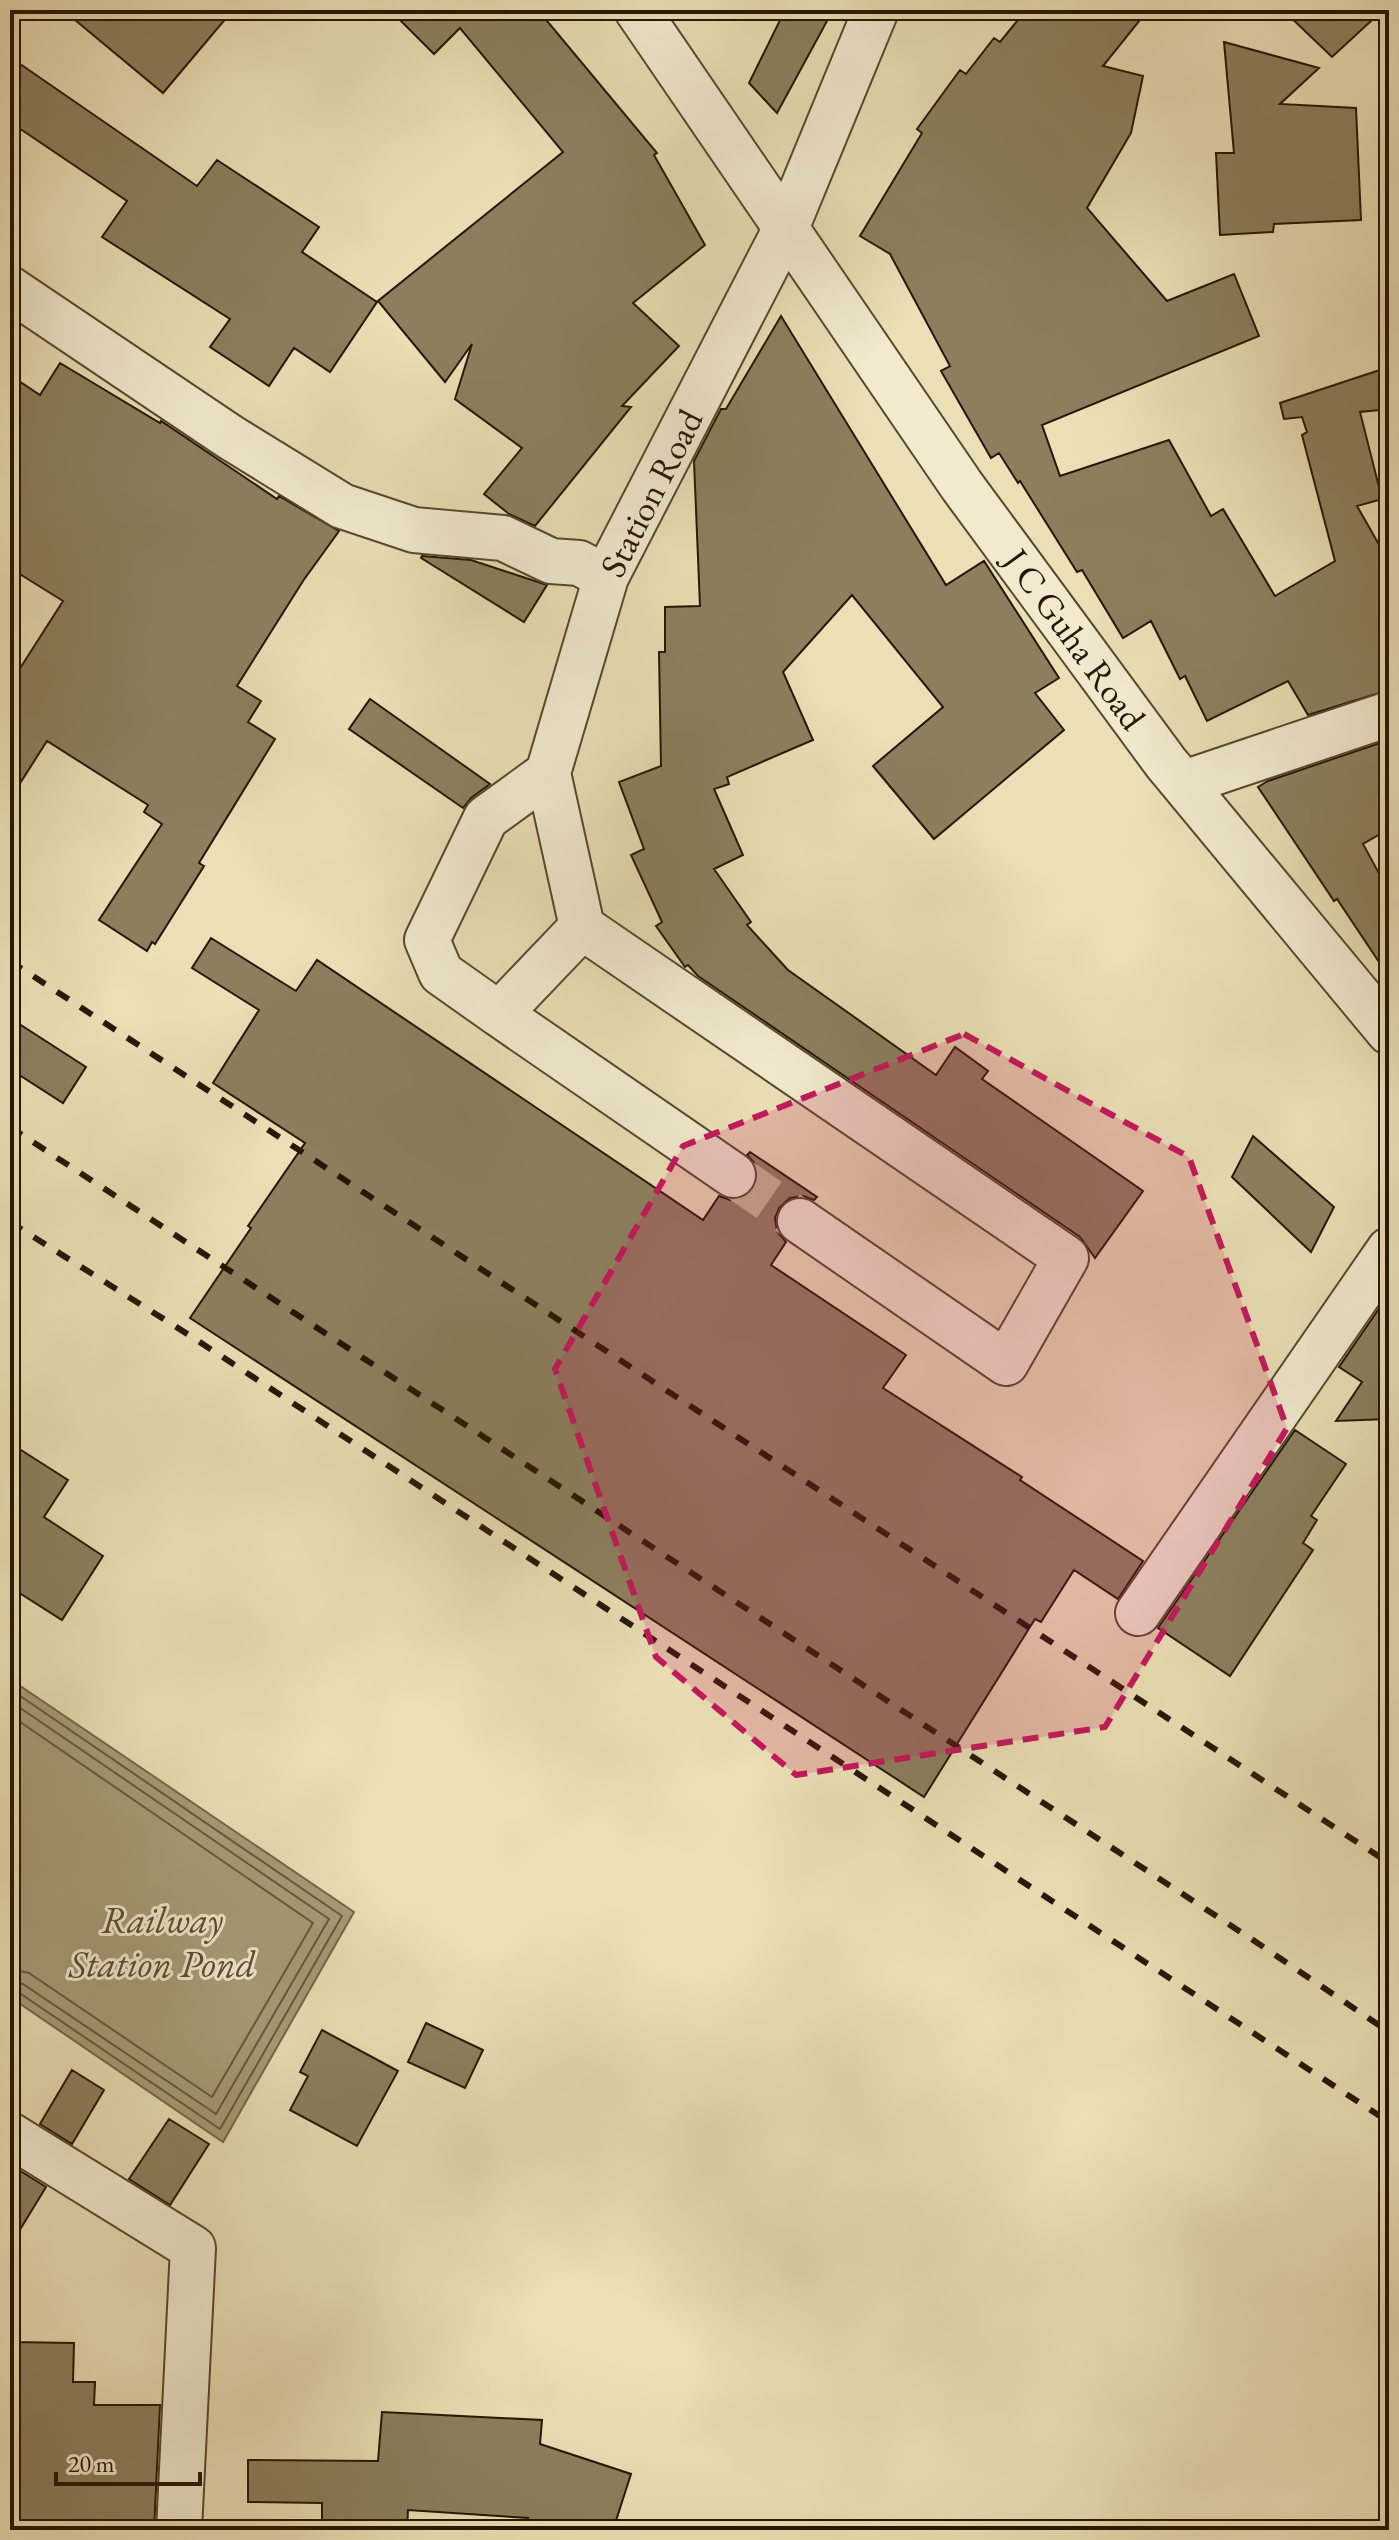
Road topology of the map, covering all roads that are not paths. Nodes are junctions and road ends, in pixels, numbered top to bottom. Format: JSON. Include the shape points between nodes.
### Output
{"nodes":[{"id":1,"x":637,"y":10,"type":"edge"},
{"id":2,"x":876,"y":10,"type":"edge"},
{"id":3,"x":787,"y":226,"type":"junction"},
{"id":4,"x":10,"y":289,"type":"edge"},
{"id":5,"x":606,"y":577,"type":"junction"},
{"id":6,"x":1389,"y":714,"type":"edge"},
{"id":7,"x":548,"y":773,"type":"junction"},
{"id":8,"x":1184,"y":783,"type":"junction"},
{"id":9,"x":582,"y":927,"type":"junction"},
{"id":10,"x":499,"y":1014,"type":"junction"},
{"id":11,"x":1389,"y":1032,"type":"edge"},
{"id":12,"x":733,"y":1175,"type":"tunnel mouth"},
{"id":13,"x":800,"y":1221,"type":"tunnel mouth"},
{"id":14,"x":1389,"y":1250,"type":"edge"},
{"id":15,"x":1138,"y":1613,"type":"dead end"},
{"id":16,"x":10,"y":2135,"type":"edge"},
{"id":17,"x":179,"y":2530,"type":"edge"}],
"edges":[{"from":1,"to":3,"type":"street","name":"J C Guha Road"},
{"from":2,"to":3,"type":"street","name":"Station Road"},
{"from":3,"to":5,"type":"street","name":"Station Road"},
{"from":3,"to":8,"type":"street","name":"J C Guha Road","via":[[962,486]]},
{"from":4,"to":5,"type":"street","via":[[342,506],[414,530],[503,538],[551,561],[579,563]]},
{"from":5,"to":7,"type":"street","name":"Station Road"},
{"from":6,"to":8,"type":"street"},
{"from":7,"to":9,"type":"street","name":"Station Road"},
{"from":7,"to":10,"type":"street","via":[[486,818],[427,940],[441,973]]},
{"from":8,"to":11,"type":"street","name":"J C Guha Road"},
{"from":9,"to":10,"type":"street"},
{"from":9,"to":13,"type":"street","via":[[1066,1258],[1006,1363]]},
{"from":10,"to":12,"type":"street"},
{"from":14,"to":15,"type":"street"},
{"from":16,"to":17,"type":"street","via":[[193,2248]]}]}
